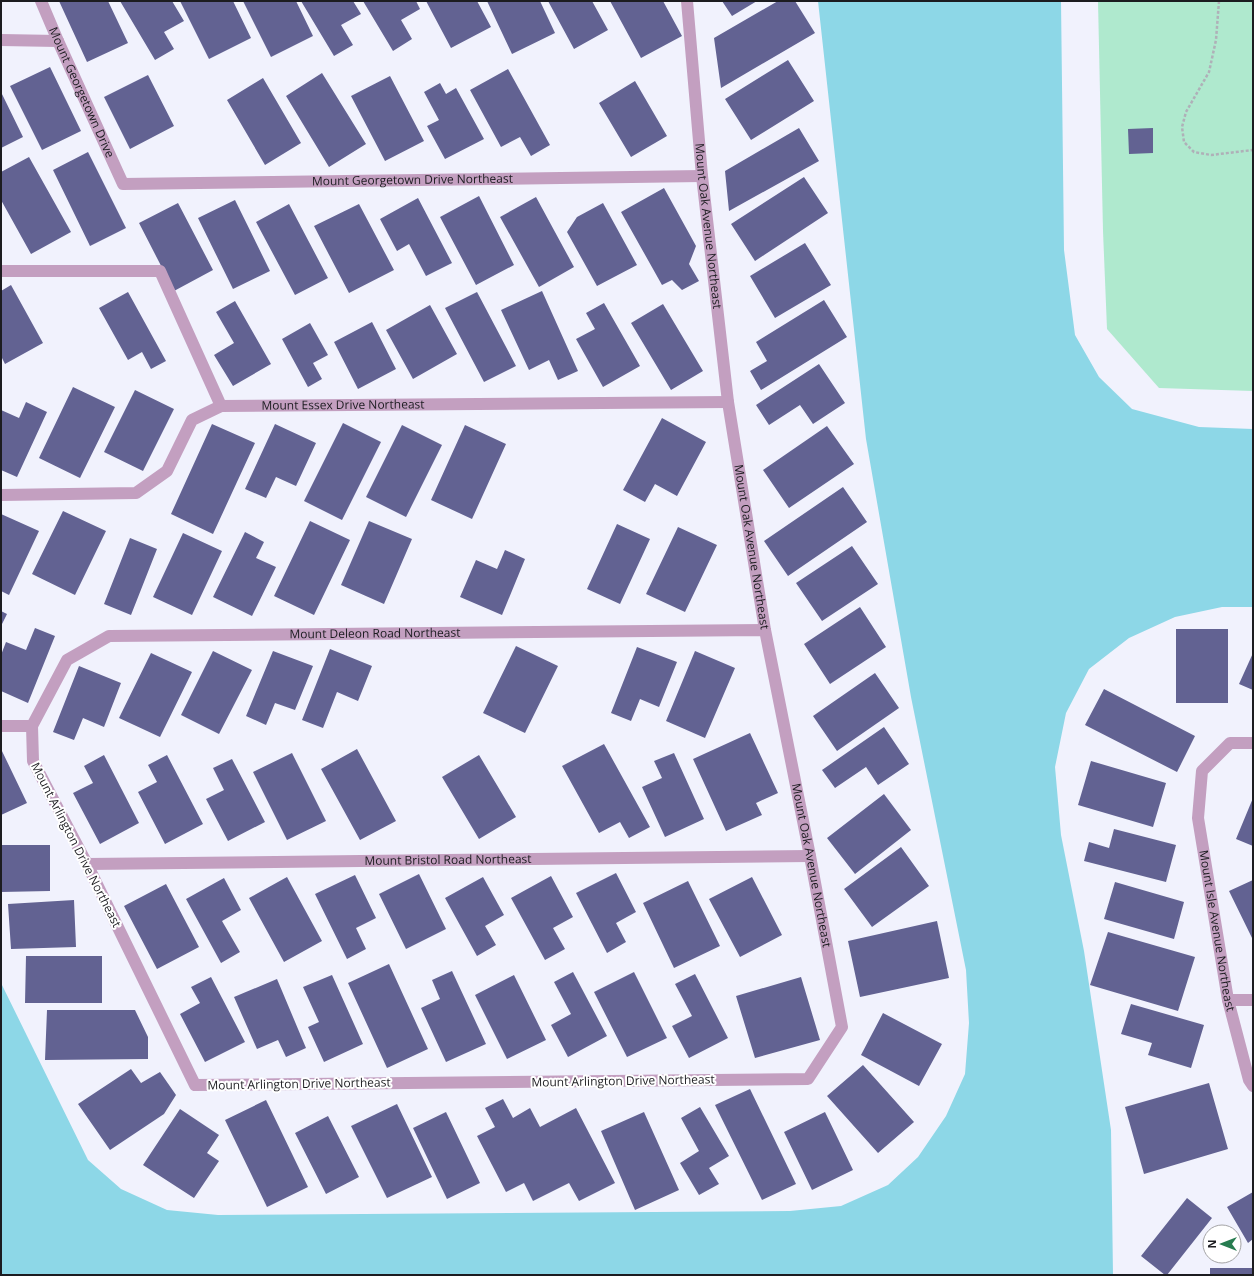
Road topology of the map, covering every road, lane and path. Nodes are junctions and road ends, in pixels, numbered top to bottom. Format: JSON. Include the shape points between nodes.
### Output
{"nodes":[{"id":1,"x":41,"y":1,"type":"edge"},
{"id":2,"x":687,"y":1,"type":"edge"},
{"id":3,"x":1219,"y":1,"type":"edge"},
{"id":4,"x":1,"y":40,"type":"edge"},
{"id":5,"x":58,"y":41,"type":"junction"},
{"id":6,"x":1253,"y":150,"type":"edge"},
{"id":7,"x":702,"y":176,"type":"junction"},
{"id":8,"x":124,"y":184,"type":"joint"},
{"id":9,"x":1,"y":271,"type":"edge"},
{"id":10,"x":728,"y":402,"type":"junction"},
{"id":11,"x":221,"y":406,"type":"junction"},
{"id":12,"x":1,"y":494,"type":"edge"},
{"id":13,"x":765,"y":630,"type":"junction"},
{"id":14,"x":1,"y":726,"type":"edge"},
{"id":15,"x":32,"y":726,"type":"junction"},
{"id":16,"x":1253,"y":743,"type":"edge"},
{"id":17,"x":810,"y":856,"type":"junction"},
{"id":18,"x":86,"y":864,"type":"junction"},
{"id":19,"x":1228,"y":1000,"type":"junction"},
{"id":20,"x":1253,"y":1000,"type":"edge"},
{"id":21,"x":808,"y":1079,"type":"joint"},
{"id":22,"x":1253,"y":1086,"type":"edge"}],
"edges":[{"from":1,"to":5,"type":"street","name":"Mount Georgetown Drive"},
{"from":2,"to":7,"type":"street","name":"Mount Oak Avenue Northeast"},
{"from":3,"to":6,"type":"path","via":[[1216,40],[1209,72],[1186,112],[1182,127],[1184,142],[1194,152],[1211,155]]},
{"from":4,"to":5,"type":"street"},
{"from":5,"to":8,"type":"street","name":"Mount Georgetown Drive"},
{"from":7,"to":8,"type":"street","name":"Mount Georgetown Drive Northeast"},
{"from":7,"to":10,"type":"street","name":"Mount Oak Avenue Northeast"},
{"from":9,"to":11,"type":"street","via":[[160,271]]},
{"from":10,"to":11,"type":"street","name":"Mount Essex Drive Northeast"},
{"from":10,"to":13,"type":"street","name":"Mount Oak Avenue Northeast"},
{"from":11,"to":12,"type":"street","name":"Mount Essex Drive Northeast","via":[[192,420],[167,471],[136,493]]},
{"from":13,"to":15,"type":"street","name":"Mount Deleon Road Northeast","via":[[109,636],[67,660]]},
{"from":13,"to":17,"type":"street","name":"Mount Oak Avenue Northeast"},
{"from":14,"to":15,"type":"street"},
{"from":15,"to":18,"type":"street","name":"Mount Arlington Drive Northeast","via":[[33,761]]},
{"from":16,"to":19,"type":"street","name":"Mount Isle Avenue Northeast","via":[[1230,743],[1202,771],[1198,818]]},
{"from":17,"to":18,"type":"street","name":"Mount Bristol Road Northeast"},
{"from":17,"to":21,"type":"street","name":"Mount Oak Avenue Northeast","via":[[842,1027]]},
{"from":18,"to":21,"type":"street","name":"Mount Arlington Drive Northeast","via":[[195,1085]]},
{"from":19,"to":20,"type":"street"},
{"from":19,"to":22,"type":"street","name":"Mount Isle Avenue Northeast","via":[[1249,1080]]}]}
